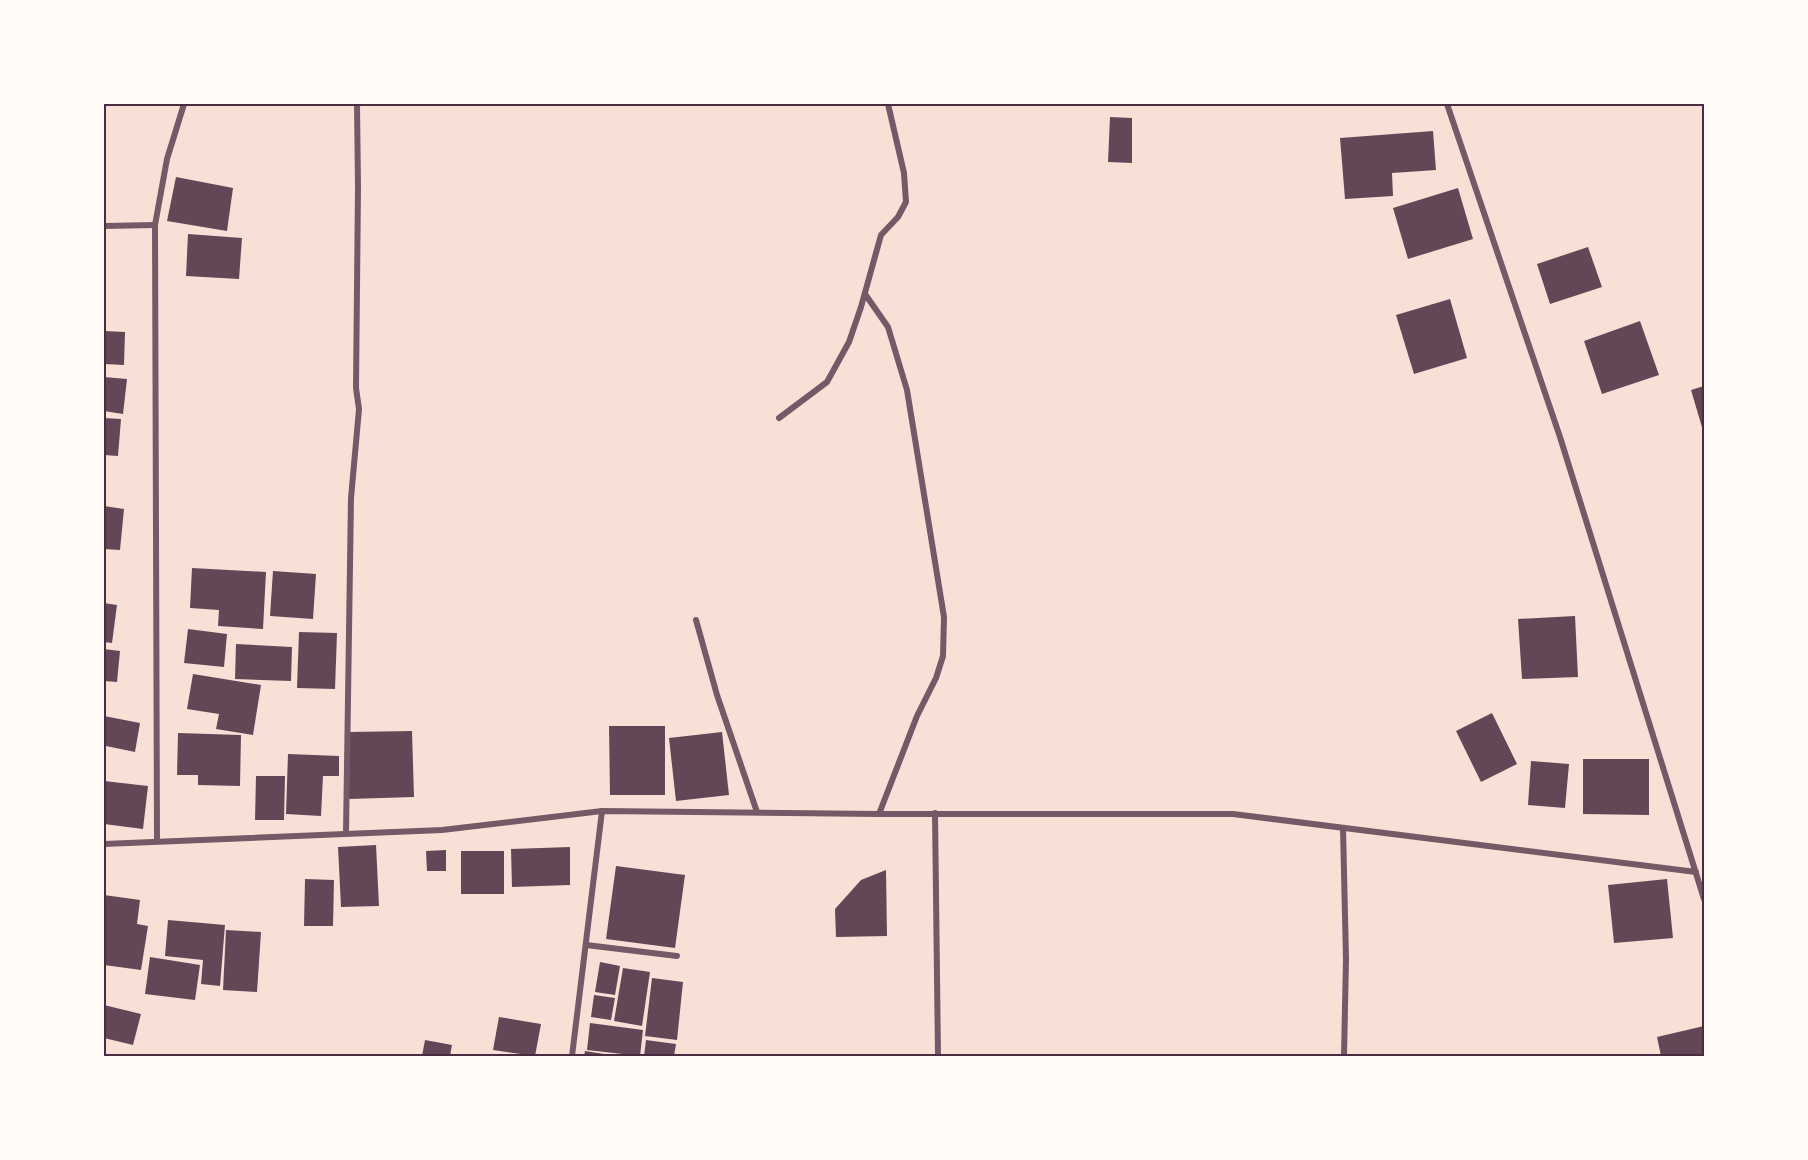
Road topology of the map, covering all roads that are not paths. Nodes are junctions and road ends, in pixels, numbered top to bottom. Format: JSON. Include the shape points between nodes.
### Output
{"nodes":[{"id":1,"x":184,"y":104,"type":"edge"},
{"id":2,"x":357,"y":104,"type":"edge"},
{"id":3,"x":888,"y":104,"type":"edge"},
{"id":4,"x":1447,"y":104,"type":"edge"},
{"id":5,"x":104,"y":225,"type":"edge"},
{"id":6,"x":155,"y":225,"type":"junction"},
{"id":7,"x":865,"y":294,"type":"junction"},
{"id":8,"x":779,"y":418,"type":"dead end"},
{"id":9,"x":696,"y":620,"type":"dead end"},
{"id":10,"x":602,"y":811,"type":"junction"},
{"id":11,"x":758,"y":812,"type":"junction"},
{"id":12,"x":935,"y":813,"type":"junction"},
{"id":13,"x":879,"y":814,"type":"junction"},
{"id":14,"x":1342,"y":828,"type":"junction"},
{"id":15,"x":346,"y":833,"type":"junction"},
{"id":16,"x":157,"y":842,"type":"junction"},
{"id":17,"x":104,"y":843,"type":"edge"},
{"id":18,"x":1696,"y":872,"type":"junction"},
{"id":19,"x":1704,"y":899,"type":"edge"},
{"id":20,"x":586,"y":945,"type":"junction"},
{"id":21,"x":677,"y":956,"type":"dead end"},
{"id":22,"x":572,"y":1056,"type":"edge"},
{"id":23,"x":938,"y":1056,"type":"edge"},
{"id":24,"x":1344,"y":1056,"type":"edge"}],
"edges":[{"from":1,"to":6,"type":"street","via":[[167,159]]},
{"from":2,"to":15,"type":"street","via":[[359,409],[351,498]]},
{"from":3,"to":7,"type":"street","via":[[904,173],[906,202],[881,235]]},
{"from":4,"to":18,"type":"street","via":[[1560,437]]},
{"from":5,"to":6,"type":"street"},
{"from":6,"to":16,"type":"street"},
{"from":7,"to":8,"type":"street","via":[[849,342],[827,382]]},
{"from":7,"to":13,"type":"street","via":[[888,327],[907,390],[944,617],[943,656],[936,678]]},
{"from":9,"to":11,"type":"street","via":[[717,695]]},
{"from":10,"to":11,"type":"street"},
{"from":10,"to":15,"type":"street","via":[[442,830]]},
{"from":10,"to":20,"type":"street"},
{"from":11,"to":13,"type":"street"},
{"from":12,"to":13,"type":"street"},
{"from":12,"to":14,"type":"street","via":[[1233,814]]},
{"from":12,"to":23,"type":"street"},
{"from":14,"to":18,"type":"street"},
{"from":14,"to":24,"type":"street"},
{"from":15,"to":16,"type":"street"},
{"from":16,"to":17,"type":"street"},
{"from":18,"to":19,"type":"street"},
{"from":20,"to":21,"type":"street"},
{"from":20,"to":22,"type":"street"}]}
